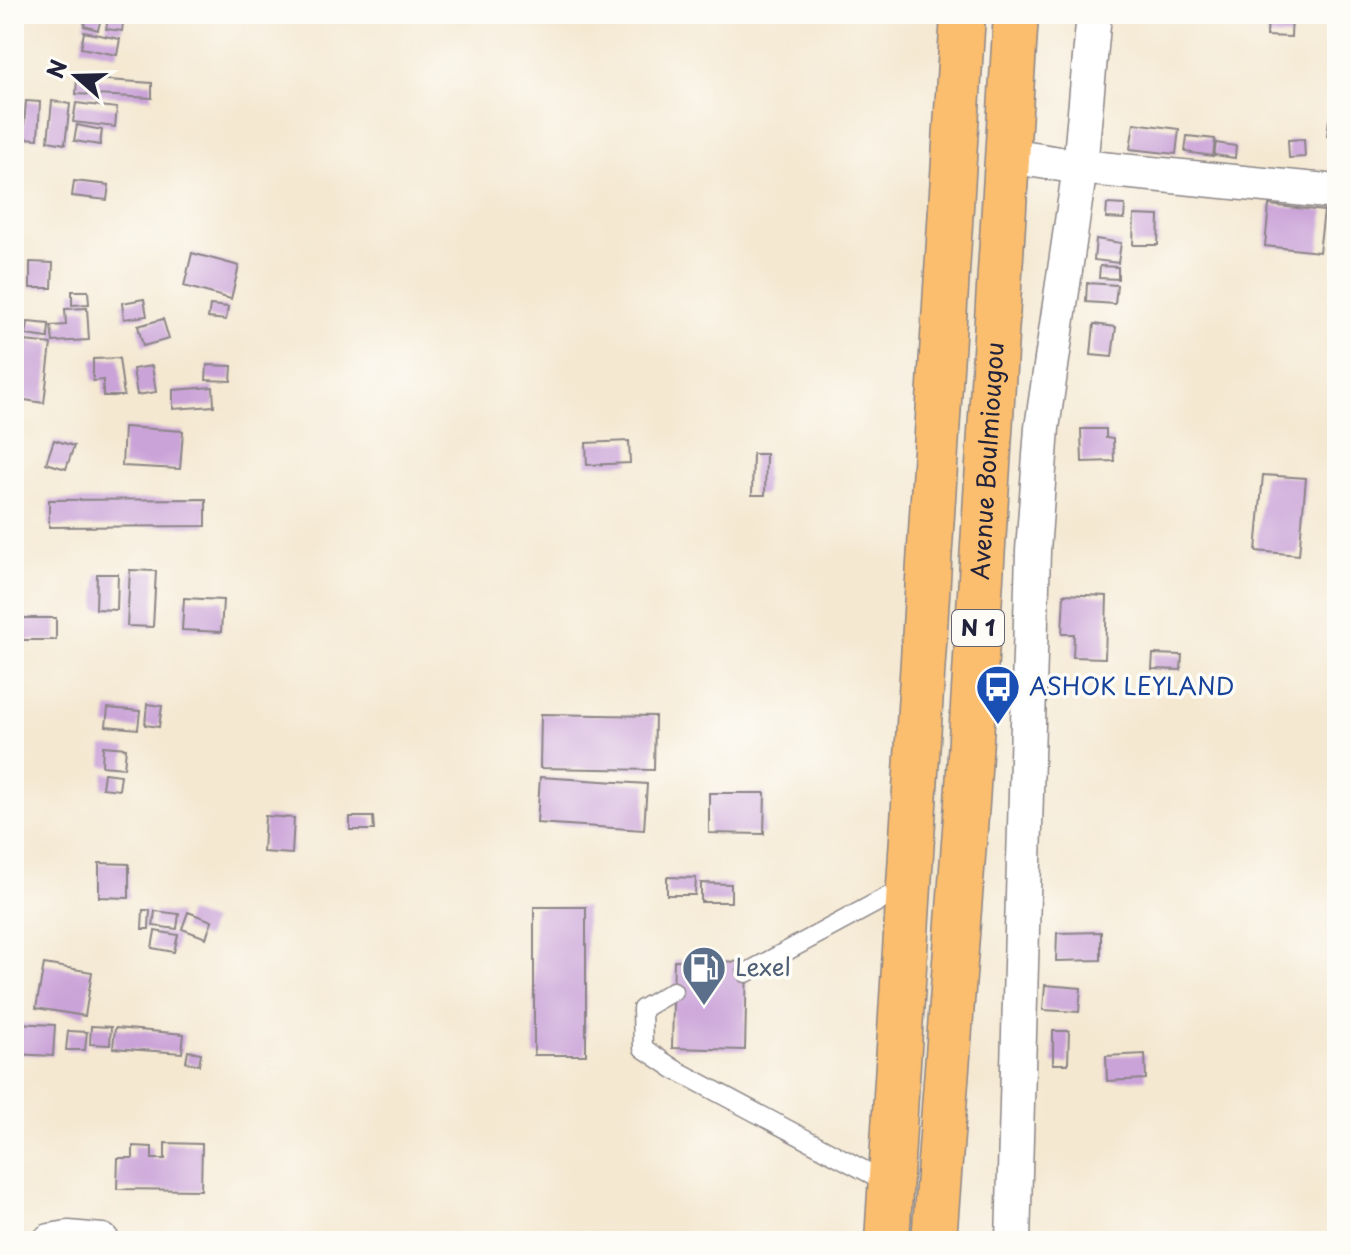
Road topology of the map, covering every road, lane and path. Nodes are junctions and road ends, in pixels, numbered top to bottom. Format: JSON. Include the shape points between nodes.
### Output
{"nodes":[{"id":1,"x":963,"y":14,"type":"edge"},
{"id":2,"x":1016,"y":14,"type":"edge"},
{"id":3,"x":1094,"y":14,"type":"edge"},
{"id":4,"x":1008,"y":156,"type":"junction"},
{"id":5,"x":1080,"y":167,"type":"junction"},
{"id":6,"x":1337,"y":192,"type":"edge"},
{"id":7,"x":909,"y":885,"type":"junction"},
{"id":8,"x":746,"y":973,"type":"dead end"},
{"id":9,"x":673,"y":991,"type":"dead end"},
{"id":10,"x":890,"y":1184,"type":"junction"},
{"id":11,"x":50,"y":1241,"type":"edge"},
{"id":12,"x":102,"y":1241,"type":"edge"},
{"id":13,"x":887,"y":1241,"type":"edge"},
{"id":14,"x":934,"y":1241,"type":"edge"},
{"id":15,"x":1013,"y":1241,"type":"edge"}],
"edges":[{"from":1,"to":7,"type":"highway","number":"N 1"},
{"from":2,"to":4,"type":"highway","name":"Avenue Boulmiougou","number":"N 1"},
{"from":3,"to":5,"type":"street"},
{"from":4,"to":5,"type":"street"},
{"from":4,"to":14,"type":"highway","name":"Avenue Boulmiougou","number":"N 1"},
{"from":5,"to":6,"type":"street"},
{"from":5,"to":15,"type":"street","via":[[1042,428],[1033,551]]},
{"from":7,"to":8,"type":"lane"},
{"from":7,"to":10,"type":"highway","number":"N 1"},
{"from":9,"to":10,"type":"lane","via":[[642,1009],[643,1048]]},
{"from":10,"to":13,"type":"highway","number":"N 1"},
{"from":11,"to":12,"type":"street"}]}
